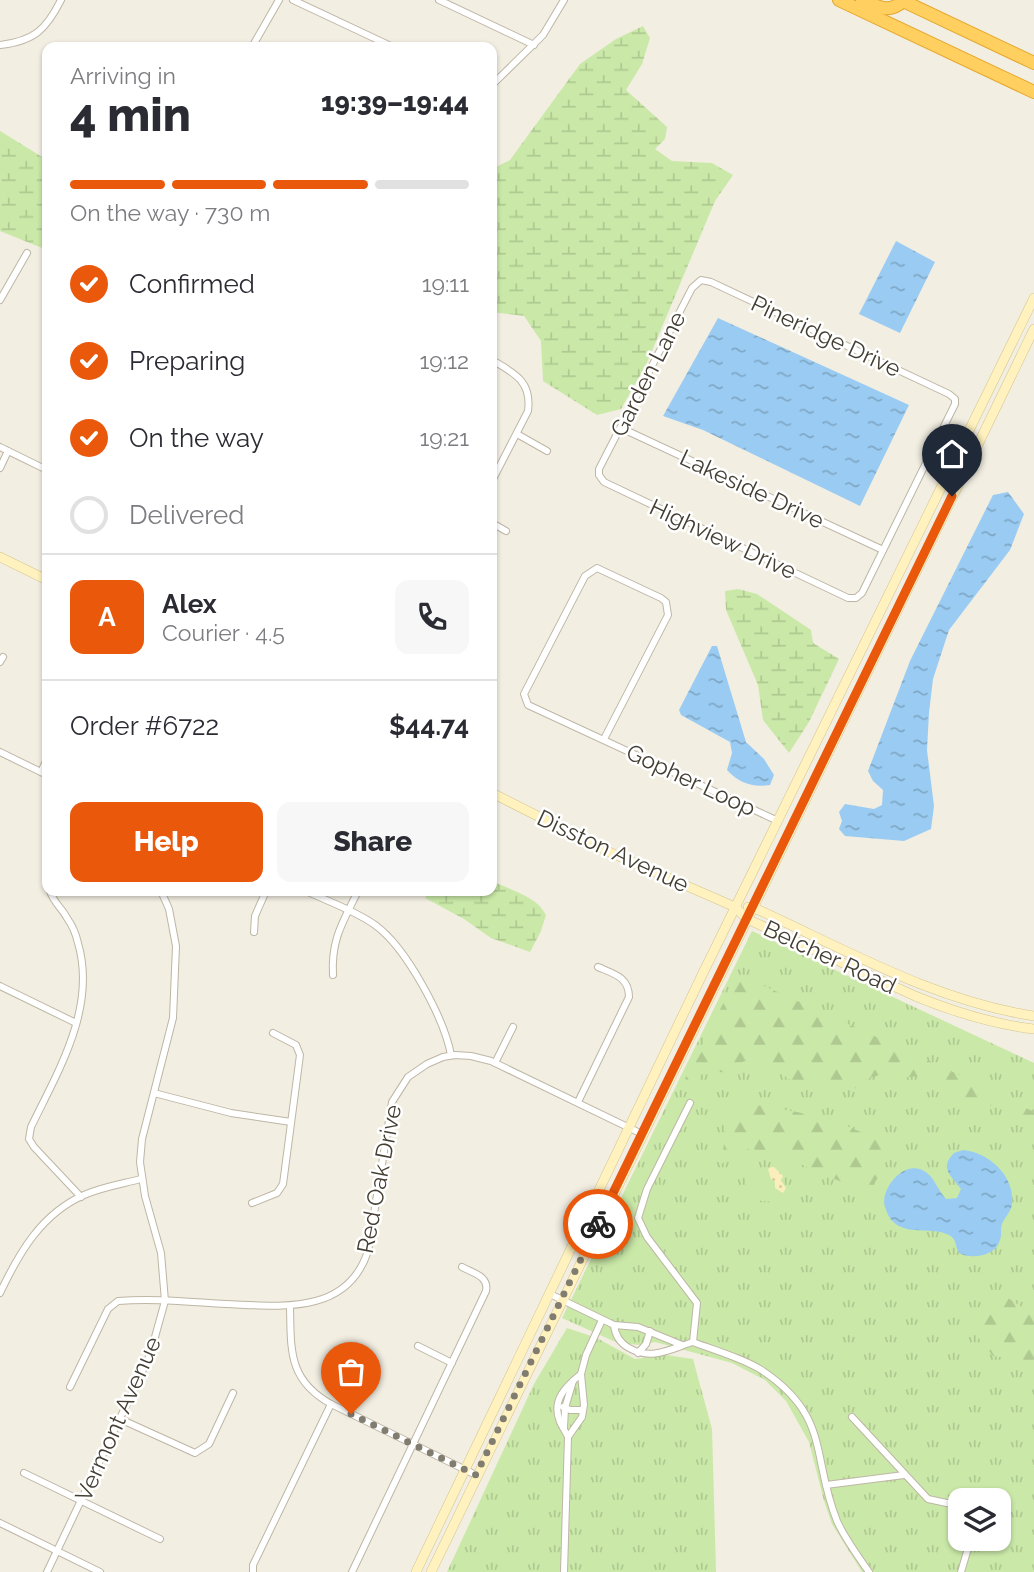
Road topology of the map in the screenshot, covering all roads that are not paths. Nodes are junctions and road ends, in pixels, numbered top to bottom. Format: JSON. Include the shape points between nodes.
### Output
{"nodes":[{"id":1,"x":61,"y":0,"type":"edge"},
{"id":2,"x":279,"y":0,"type":"edge"},
{"id":3,"x":293,"y":0,"type":"edge"},
{"id":4,"x":439,"y":0,"type":"edge"},
{"id":5,"x":564,"y":0,"type":"edge"},
{"id":6,"x":839,"y":0,"type":"edge"},
{"id":7,"x":862,"y":0,"type":"edge"},
{"id":8,"x":902,"y":1,"type":"edge"},
{"id":9,"x":255,"y":42,"type":"edge"},
{"id":10,"x":382,"y":42,"type":"edge"},
{"id":11,"x":0,"y":45,"type":"edge"},
{"id":12,"x":534,"y":45,"type":"junction"},
{"id":13,"x":1034,"y":63,"type":"edge"},
{"id":14,"x":497,"y":80,"type":"edge"},
{"id":15,"x":1034,"y":92,"type":"edge"},
{"id":16,"x":27,"y":253,"type":"dead end"},
{"id":17,"x":701,"y":280,"type":"joint"},
{"id":18,"x":3,"y":287,"type":"edge"},
{"id":19,"x":1034,"y":298,"type":"edge"},
{"id":20,"x":0,"y":300,"type":"edge"},
{"id":21,"x":1034,"y":329,"type":"edge"},
{"id":22,"x":497,"y":363,"type":"edge"},
{"id":23,"x":621,"y":428,"type":"junction"},
{"id":24,"x":517,"y":434,"type":"junction"},
{"id":25,"x":940,"y":436,"type":"junction"},
{"id":26,"x":961,"y":446,"type":"junction"},
{"id":27,"x":0,"y":447,"type":"edge"},
{"id":28,"x":8,"y":451,"type":"junction"},
{"id":29,"x":547,"y":451,"type":"dead end"},
{"id":30,"x":973,"y":453,"type":"junction"},
{"id":31,"x":497,"y":464,"type":"edge"},
{"id":32,"x":500,"y":466,"type":"junction"},
{"id":33,"x":0,"y":468,"type":"edge"},
{"id":34,"x":42,"y":468,"type":"edge"},
{"id":35,"x":497,"y":472,"type":"edge"},
{"id":36,"x":599,"y":472,"type":"joint"},
{"id":37,"x":497,"y":526,"type":"edge"},
{"id":38,"x":506,"y":531,"type":"dead end"},
{"id":39,"x":883,"y":550,"type":"junction"},
{"id":40,"x":0,"y":557,"type":"edge"},
{"id":41,"x":42,"y":578,"type":"edge"},
{"id":42,"x":604,"y":739,"type":"junction"},
{"id":43,"x":0,"y":752,"type":"edge"},
{"id":44,"x":42,"y":773,"type":"edge"},
{"id":45,"x":497,"y":796,"type":"edge"},
{"id":46,"x":778,"y":821,"type":"junction"},
{"id":47,"x":52,"y":896,"type":"edge"},
{"id":48,"x":163,"y":896,"type":"edge"},
{"id":49,"x":264,"y":896,"type":"edge"},
{"id":50,"x":316,"y":896,"type":"edge"},
{"id":51,"x":356,"y":896,"type":"edge"},
{"id":52,"x":736,"y":907,"type":"junction"},
{"id":53,"x":752,"y":907,"type":"junction"},
{"id":54,"x":348,"y":911,"type":"junction"},
{"id":55,"x":747,"y":919,"type":"junction"},
{"id":56,"x":254,"y":932,"type":"dead end"},
{"id":57,"x":598,"y":967,"type":"dead end"},
{"id":58,"x":333,"y":975,"type":"dead end"},
{"id":59,"x":0,"y":986,"type":"edge"},
{"id":60,"x":1034,"y":1016,"type":"edge"},
{"id":61,"x":76,"y":1023,"type":"junction"},
{"id":62,"x":513,"y":1027,"type":"dead end"},
{"id":63,"x":1034,"y":1029,"type":"edge"},
{"id":64,"x":273,"y":1033,"type":"dead end"},
{"id":65,"x":452,"y":1055,"type":"junction"},
{"id":66,"x":495,"y":1063,"type":"junction"},
{"id":67,"x":154,"y":1093,"type":"junction"},
{"id":68,"x":578,"y":1102,"type":"junction"},
{"id":69,"x":690,"y":1103,"type":"dead end"},
{"id":70,"x":291,"y":1122,"type":"junction"},
{"id":71,"x":629,"y":1127,"type":"junction"},
{"id":72,"x":642,"y":1133,"type":"junction"},
{"id":73,"x":141,"y":1179,"type":"junction"},
{"id":74,"x":80,"y":1197,"type":"junction"},
{"id":75,"x":252,"y":1203,"type":"dead end"},
{"id":76,"x":462,"y":1267,"type":"dead end"},
{"id":77,"x":0,"y":1293,"type":"edge"},
{"id":78,"x":550,"y":1294,"type":"junction"},
{"id":79,"x":562,"y":1300,"type":"junction"},
{"id":80,"x":165,"y":1301,"type":"junction"},
{"id":81,"x":290,"y":1307,"type":"junction"},
{"id":82,"x":602,"y":1320,"type":"junction"},
{"id":83,"x":614,"y":1325,"type":"junction"},
{"id":84,"x":650,"y":1331,"type":"junction"},
{"id":85,"x":693,"y":1342,"type":"junction"},
{"id":86,"x":682,"y":1345,"type":"junction"},
{"id":87,"x":418,"y":1346,"type":"dead end"},
{"id":88,"x":638,"y":1353,"type":"junction"},
{"id":89,"x":452,"y":1363,"type":"junction"},
{"id":90,"x":581,"y":1374,"type":"junction"},
{"id":91,"x":70,"y":1387,"type":"dead end"},
{"id":92,"x":233,"y":1393,"type":"dead end"},
{"id":93,"x":331,"y":1404,"type":"junction"},
{"id":94,"x":561,"y":1406,"type":"junction"},
{"id":95,"x":583,"y":1410,"type":"junction"},
{"id":96,"x":852,"y":1417,"type":"dead end"},
{"id":97,"x":120,"y":1419,"type":"junction"},
{"id":98,"x":568,"y":1437,"type":"junction"},
{"id":99,"x":414,"y":1444,"type":"junction"},
{"id":100,"x":465,"y":1469,"type":"junction"},
{"id":101,"x":24,"y":1473,"type":"dead end"},
{"id":102,"x":476,"y":1475,"type":"junction"},
{"id":103,"x":904,"y":1475,"type":"junction"},
{"id":104,"x":826,"y":1485,"type":"junction"},
{"id":105,"x":81,"y":1501,"type":"junction"},
{"id":106,"x":948,"y":1503,"type":"edge"},
{"id":107,"x":0,"y":1523,"type":"edge"},
{"id":108,"x":160,"y":1539,"type":"dead end"},
{"id":109,"x":57,"y":1551,"type":"junction"},
{"id":110,"x":967,"y":1551,"type":"edge"},
{"id":111,"x":253,"y":1568,"type":"edge"},
{"id":112,"x":47,"y":1572,"type":"edge"},
{"id":113,"x":100,"y":1572,"type":"edge"},
{"id":114,"x":352,"y":1572,"type":"edge"},
{"id":115,"x":416,"y":1572,"type":"edge"},
{"id":116,"x":431,"y":1572,"type":"edge"},
{"id":117,"x":564,"y":1572,"type":"edge"},
{"id":118,"x":869,"y":1572,"type":"edge"},
{"id":119,"x":961,"y":1572,"type":"edge"}],
"edges":[{"from":1,"to":11,"type":"street","via":[[38,33]]},
{"from":2,"to":9,"type":"street"},
{"from":3,"to":10,"type":"street"},
{"from":4,"to":12,"type":"street"},
{"from":5,"to":12,"type":"street"},
{"from":6,"to":15,"type":"highway"},
{"from":7,"to":8,"type":"highway","via":[[889,10]]},
{"from":8,"to":13,"type":"highway"},
{"from":12,"to":14,"type":"street"},
{"from":16,"to":18,"type":"street"},
{"from":17,"to":23,"type":"street","name":"Garden Lane","via":[[692,288]]},
{"from":17,"to":25,"type":"street","name":"Pineridge Drive","via":[[951,395],[956,404]]},
{"from":18,"to":20,"type":"street"},
{"from":19,"to":26,"type":"main road"},
{"from":21,"to":30,"type":"main road"},
{"from":22,"to":24,"type":"street","via":[[520,377],[527,393],[529,406]]},
{"from":23,"to":36,"type":"street","name":"Garden Lane"},
{"from":23,"to":39,"type":"street","name":"Lakeside Drive"},
{"from":24,"to":29,"type":"street"},
{"from":24,"to":32,"type":"street"},
{"from":25,"to":26,"type":"street"},
{"from":25,"to":39,"type":"street"},
{"from":26,"to":30,"type":"street"},
{"from":26,"to":46,"type":"main road"},
{"from":27,"to":28,"type":"street"},
{"from":28,"to":33,"type":"street"},
{"from":28,"to":34,"type":"street"},
{"from":30,"to":53,"type":"main road"},
{"from":31,"to":32,"type":"street"},
{"from":32,"to":35,"type":"street"},
{"from":36,"to":39,"type":"street","name":"Highview Drive","via":[[604,482],[853,599],[863,593]]},
{"from":37,"to":38,"type":"street"},
{"from":40,"to":41,"type":"main road"},
{"from":42,"to":42,"type":"street","name":"Gopher Loop","via":[[528,705],[524,694],[585,576],[597,568],[662,598],[668,615]]},
{"from":42,"to":46,"type":"street","name":"Gopher Loop"},
{"from":43,"to":44,"type":"street"},
{"from":45,"to":52,"type":"main road","name":"Disston Avenue","via":[[607,851]]},
{"from":46,"to":52,"type":"main road"},
{"from":47,"to":61,"type":"street","via":[[72,926],[83,958],[83,991]]},
{"from":48,"to":67,"type":"street","name":"Vermont Avenue","via":[[177,970],[173,1018]]},
{"from":49,"to":56,"type":"street"},
{"from":50,"to":54,"type":"street"},
{"from":51,"to":54,"type":"street"},
{"from":52,"to":53,"type":"main road","name":"Belcher Road"},
{"from":52,"to":55,"type":"main road","name":"Belcher Road"},
{"from":52,"to":71,"type":"main road"},
{"from":53,"to":55,"type":"main road"},
{"from":53,"to":60,"type":"main road","name":"Belcher Road","via":[[929,987],[984,1006]]},
{"from":54,"to":58,"type":"street","via":[[334,945]]},
{"from":54,"to":65,"type":"street","via":[[377,926],[402,955],[438,1013]]},
{"from":55,"to":63,"type":"main road","name":"Belcher Road","via":[[941,1007]]},
{"from":55,"to":72,"type":"main road"},
{"from":57,"to":68,"type":"street","via":[[624,979],[629,997]]},
{"from":59,"to":61,"type":"street"},
{"from":61,"to":74,"type":"street","via":[[69,1049],[29,1136]]},
{"from":62,"to":66,"type":"street"},
{"from":64,"to":70,"type":"street","via":[[299,1050]]},
{"from":65,"to":66,"type":"street"},
{"from":65,"to":81,"type":"street","name":"Red Oak Drive","via":[[415,1072],[393,1098],[370,1244],[359,1270],[333,1294]]},
{"from":66,"to":68,"type":"street"},
{"from":67,"to":70,"type":"street","via":[[231,1113]]},
{"from":67,"to":73,"type":"street","name":"Vermont Avenue","via":[[141,1144]]},
{"from":68,"to":71,"type":"street"},
{"from":69,"to":85,"type":"street","via":[[647,1189],[638,1218],[697,1303]]},
{"from":70,"to":75,"type":"street","via":[[283,1184],[277,1193]]},
{"from":71,"to":72,"type":"street"},
{"from":71,"to":78,"type":"main road"},
{"from":72,"to":79,"type":"main road"},
{"from":73,"to":74,"type":"street"},
{"from":73,"to":80,"type":"street","name":"Vermont Avenue","via":[[162,1254]]},
{"from":74,"to":77,"type":"street","via":[[32,1236]]},
{"from":76,"to":89,"type":"street","via":[[487,1285]]},
{"from":78,"to":79,"type":"street"},
{"from":78,"to":100,"type":"main road"},
{"from":79,"to":82,"type":"street"},
{"from":79,"to":102,"type":"main road"},
{"from":80,"to":81,"type":"street","name":"Red Oak Drive"},
{"from":80,"to":91,"type":"street","name":"Red Oak Drive","via":[[121,1300],[110,1306]]},
{"from":80,"to":97,"type":"street","name":"Vermont Avenue","via":[[154,1346]]},
{"from":81,"to":93,"type":"street","via":[[294,1366],[309,1388]]},
{"from":82,"to":83,"type":"street"},
{"from":82,"to":90,"type":"street"},
{"from":83,"to":84,"type":"street"},
{"from":83,"to":88,"type":"street","via":[[624,1345]]},
{"from":84,"to":86,"type":"street"},
{"from":84,"to":88,"type":"street"},
{"from":85,"to":86,"type":"street"},
{"from":85,"to":104,"type":"street","via":[[762,1371],[792,1395],[813,1426]]},
{"from":86,"to":88,"type":"street","via":[[660,1354]]},
{"from":87,"to":89,"type":"street"},
{"from":89,"to":99,"type":"street"},
{"from":90,"to":94,"type":"street","via":[[561,1394]]},
{"from":90,"to":95,"type":"street"},
{"from":92,"to":97,"type":"street","via":[[209,1444],[195,1453]]},
{"from":93,"to":99,"type":"street"},
{"from":93,"to":111,"type":"street"},
{"from":94,"to":95,"type":"street"},
{"from":94,"to":98,"type":"street","via":[[560,1424]]},
{"from":95,"to":98,"type":"street"},
{"from":96,"to":103,"type":"street"},
{"from":97,"to":105,"type":"street","name":"Vermont Avenue"},
{"from":98,"to":117,"type":"street"},
{"from":99,"to":100,"type":"street"},
{"from":99,"to":114,"type":"street"},
{"from":100,"to":102,"type":"street"},
{"from":100,"to":115,"type":"main road"},
{"from":101,"to":105,"type":"street"},
{"from":102,"to":116,"type":"main road"},
{"from":103,"to":104,"type":"street"},
{"from":103,"to":106,"type":"street","via":[[928,1499]]},
{"from":104,"to":118,"type":"street","via":[[840,1527]]},
{"from":105,"to":108,"type":"street"},
{"from":105,"to":109,"type":"street","name":"Vermont Avenue"},
{"from":107,"to":109,"type":"street"},
{"from":109,"to":112,"type":"street","name":"Vermont Avenue"},
{"from":109,"to":113,"type":"street"},
{"from":110,"to":119,"type":"street"}]}
